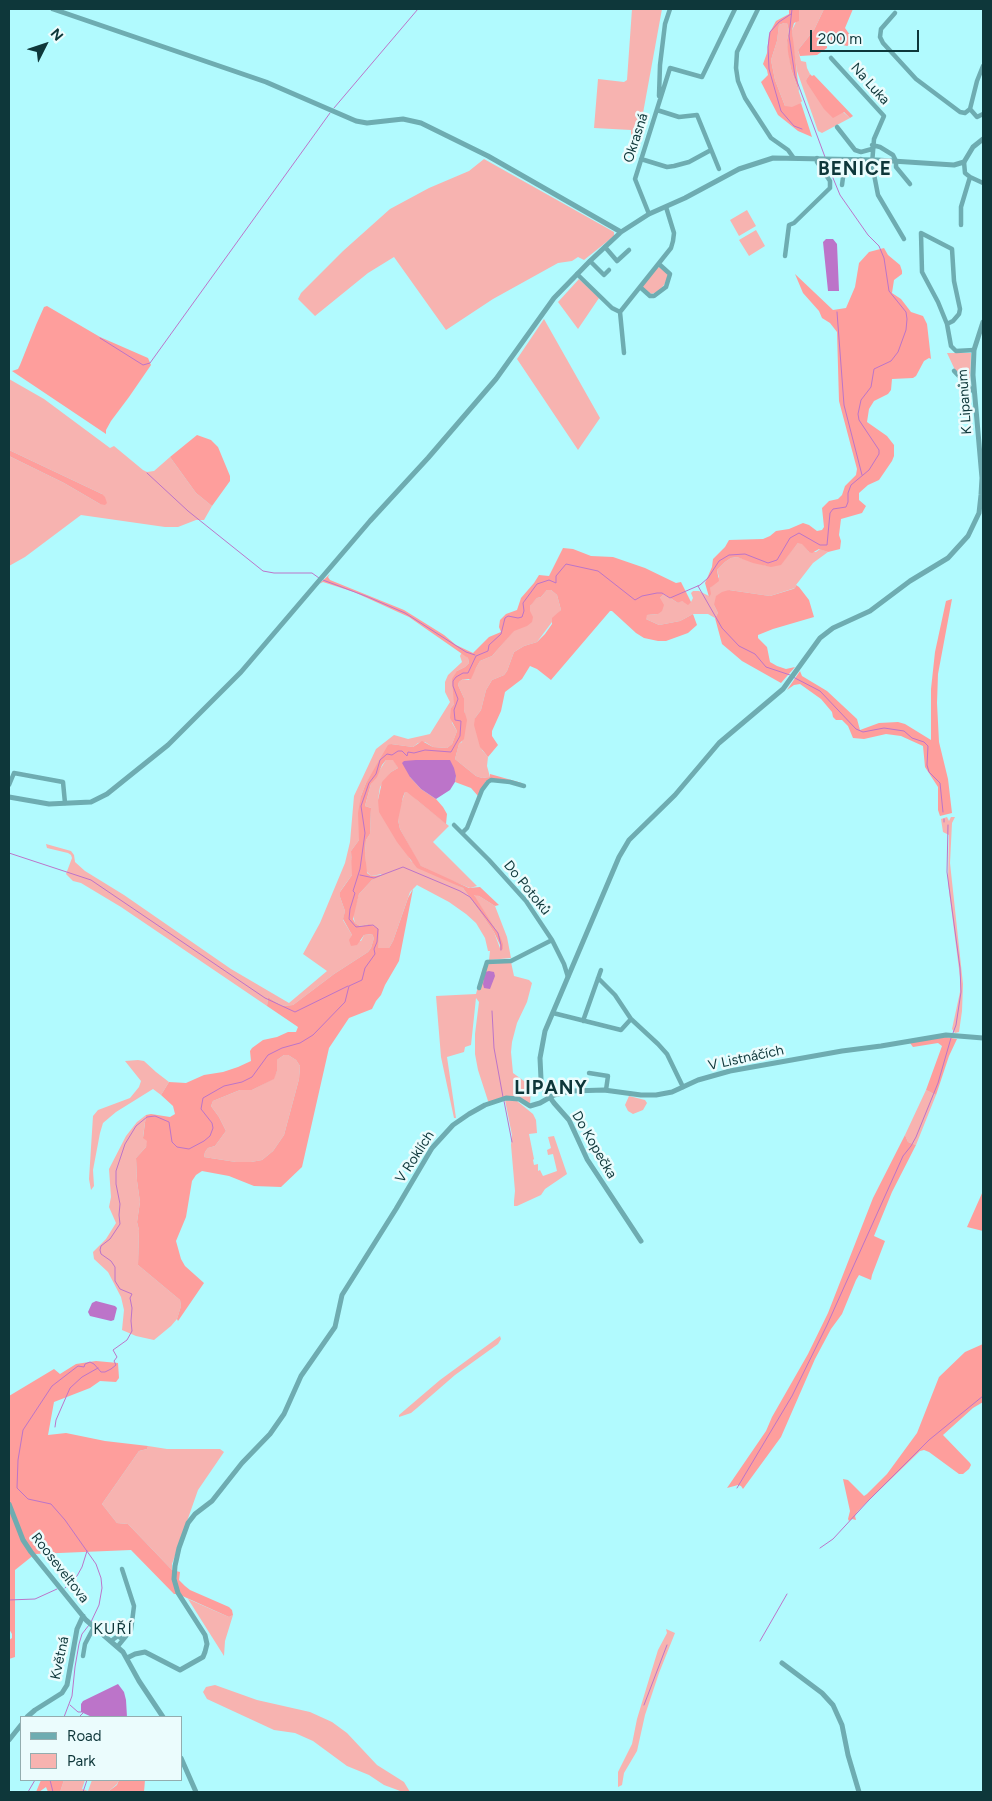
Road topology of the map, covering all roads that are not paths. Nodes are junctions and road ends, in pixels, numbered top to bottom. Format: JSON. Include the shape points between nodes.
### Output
{"nodes":[{"id":1,"x":53,"y":9,"type":"edge"},
{"id":2,"x":670,"y":9,"type":"edge"},
{"id":3,"x":674,"y":9,"type":"edge"},
{"id":4,"x":735,"y":9,"type":"edge"},
{"id":5,"x":751,"y":9,"type":"edge"},
{"id":6,"x":757,"y":10,"type":"edge"},
{"id":7,"x":895,"y":13,"type":"dead end"},
{"id":8,"x":666,"y":24,"type":"junction"},
{"id":9,"x":831,"y":58,"type":"dead end"},
{"id":10,"x":660,"y":64,"type":"junction"},
{"id":11,"x":983,"y":66,"type":"edge"},
{"id":12,"x":670,"y":68,"type":"junction"},
{"id":13,"x":659,"y":102,"type":"junction"},
{"id":14,"x":970,"y":109,"type":"junction"},
{"id":15,"x":657,"y":110,"type":"junction"},
{"id":16,"x":983,"y":114,"type":"edge"},
{"id":17,"x":837,"y":127,"type":"dead end"},
{"id":18,"x":983,"y":139,"type":"edge"},
{"id":19,"x":872,"y":147,"type":"junction"},
{"id":20,"x":711,"y":150,"type":"junction"},
{"id":21,"x":793,"y":157,"type":"junction"},
{"id":22,"x":818,"y":158,"type":"junction"},
{"id":23,"x":641,"y":159,"type":"junction"},
{"id":24,"x":861,"y":159,"type":"junction"},
{"id":25,"x":872,"y":160,"type":"junction"},
{"id":26,"x":896,"y":161,"type":"junction"},
{"id":27,"x":964,"y":162,"type":"junction"},
{"id":28,"x":719,"y":169,"type":"dead end"},
{"id":29,"x":970,"y":177,"type":"junction"},
{"id":30,"x":983,"y":182,"type":"edge"},
{"id":31,"x":910,"y":184,"type":"dead end"},
{"id":32,"x":842,"y":186,"type":"dead end"},
{"id":33,"x":666,"y":207,"type":"junction"},
{"id":34,"x":649,"y":214,"type":"junction"},
{"id":35,"x":961,"y":225,"type":"dead end"},
{"id":36,"x":621,"y":232,"type":"junction"},
{"id":37,"x":904,"y":240,"type":"dead end"},
{"id":38,"x":604,"y":247,"type":"junction"},
{"id":39,"x":629,"y":250,"type":"dead end"},
{"id":40,"x":785,"y":256,"type":"dead end"},
{"id":41,"x":590,"y":260,"type":"junction"},
{"id":42,"x":659,"y":264,"type":"junction"},
{"id":43,"x":610,"y":270,"type":"dead end"},
{"id":44,"x":576,"y":274,"type":"junction"},
{"id":45,"x":640,"y":287,"type":"junction"},
{"id":46,"x":620,"y":312,"type":"junction"},
{"id":47,"x":983,"y":322,"type":"edge"},
{"id":48,"x":947,"y":324,"type":"junction"},
{"id":49,"x":974,"y":350,"type":"junction"},
{"id":50,"x":624,"y":353,"type":"dead end"},
{"id":51,"x":954,"y":371,"type":"dead end"},
{"id":52,"x":974,"y":392,"type":"junction"},
{"id":53,"x":790,"y":680,"type":"joint"},
{"id":54,"x":9,"y":785,"type":"edge"},
{"id":55,"x":524,"y":786,"type":"dead end"},
{"id":56,"x":9,"y":796,"type":"edge"},
{"id":57,"x":65,"y":803,"type":"junction"},
{"id":58,"x":454,"y":824,"type":"dead end"},
{"id":59,"x":462,"y":834,"type":"junction"},
{"id":60,"x":552,"y":940,"type":"junction"},
{"id":61,"x":601,"y":970,"type":"dead end"},
{"id":62,"x":568,"y":977,"type":"junction"},
{"id":63,"x":598,"y":978,"type":"junction"},
{"id":64,"x":479,"y":988,"type":"dead end"},
{"id":65,"x":553,"y":1013,"type":"junction"},
{"id":66,"x":631,"y":1019,"type":"junction"},
{"id":67,"x":583,"y":1021,"type":"junction"},
{"id":68,"x":983,"y":1038,"type":"edge"},
{"id":69,"x":589,"y":1073,"type":"dead end"},
{"id":70,"x":683,"y":1087,"type":"junction"},
{"id":71,"x":606,"y":1090,"type":"junction"},
{"id":72,"x":549,"y":1097,"type":"junction"},
{"id":73,"x":641,"y":1241,"type":"dead end"},
{"id":74,"x":9,"y":1504,"type":"edge"},
{"id":75,"x":122,"y":1569,"type":"dead end"},
{"id":76,"x":85,"y":1618,"type":"junction"},
{"id":77,"x":93,"y":1626,"type":"junction"},
{"id":78,"x":122,"y":1639,"type":"junction"},
{"id":79,"x":111,"y":1641,"type":"junction"},
{"id":80,"x":118,"y":1646,"type":"junction"},
{"id":81,"x":83,"y":1656,"type":"dead end"},
{"id":82,"x":128,"y":1658,"type":"junction"},
{"id":83,"x":782,"y":1663,"type":"dead end"},
{"id":84,"x":28,"y":1716,"type":"edge"},
{"id":85,"x":162,"y":1716,"type":"edge"},
{"id":86,"x":20,"y":1726,"type":"edge"},
{"id":87,"x":9,"y":1740,"type":"edge"},
{"id":88,"x":182,"y":1760,"type":"edge"},
{"id":89,"x":196,"y":1792,"type":"edge"},
{"id":90,"x":859,"y":1792,"type":"edge"}],
"edges":[{"from":1,"to":36,"type":"street","via":[[266,82],[356,121],[403,119],[421,123],[488,156]]},
{"from":2,"to":8,"type":"street"},
{"from":3,"to":8,"type":"street"},
{"from":4,"to":12,"type":"street","via":[[702,77]]},
{"from":5,"to":6,"type":"street"},
{"from":6,"to":21,"type":"street","via":[[737,52],[738,82],[771,138]]},
{"from":7,"to":14,"type":"street","via":[[881,29],[883,43],[916,79],[960,112]]},
{"from":8,"to":10,"type":"street"},
{"from":9,"to":19,"type":"street","name":"Na Luka","via":[[884,116]]},
{"from":10,"to":12,"type":"street"},
{"from":10,"to":13,"type":"street"},
{"from":11,"to":14,"type":"street"},
{"from":12,"to":13,"type":"street","name":"Okrasná"},
{"from":13,"to":15,"type":"street","name":"Okrasná"},
{"from":14,"to":16,"type":"street","via":[[977,117]]},
{"from":15,"to":20,"type":"street","via":[[679,117],[697,115]]},
{"from":15,"to":23,"type":"street","name":"Okrasná"},
{"from":17,"to":19,"type":"street","via":[[856,150],[861,152]]},
{"from":18,"to":27,"type":"street"},
{"from":19,"to":25,"type":"street","name":"Na Luka"},
{"from":19,"to":26,"type":"street","via":[[893,155]]},
{"from":20,"to":23,"type":"street","via":[[674,166]]},
{"from":20,"to":28,"type":"street"},
{"from":21,"to":22,"type":"street"},
{"from":21,"to":33,"type":"street","via":[[773,158],[739,169]]},
{"from":22,"to":24,"type":"street"},
{"from":22,"to":40,"type":"street","via":[[817,162],[830,181],[830,188],[789,225]]},
{"from":23,"to":34,"type":"street","name":"Okrasná","via":[[635,179]]},
{"from":24,"to":25,"type":"street"},
{"from":24,"to":32,"type":"street","via":[[859,164],[844,170]]},
{"from":25,"to":26,"type":"street"},
{"from":25,"to":37,"type":"street","name":"Na Luka","via":[[878,195]]},
{"from":26,"to":27,"type":"street","via":[[954,165]]},
{"from":26,"to":31,"type":"street","via":[[896,167]]},
{"from":27,"to":29,"type":"street","via":[[965,173]]},
{"from":29,"to":30,"type":"street"},
{"from":29,"to":35,"type":"street","via":[[961,206]]},
{"from":33,"to":34,"type":"street"},
{"from":33,"to":42,"type":"street","via":[[674,241]]},
{"from":34,"to":36,"type":"street"},
{"from":36,"to":38,"type":"street"},
{"from":38,"to":39,"type":"street","via":[[618,261]]},
{"from":38,"to":41,"type":"street"},
{"from":41,"to":43,"type":"street","via":[[604,275]]},
{"from":41,"to":44,"type":"street"},
{"from":42,"to":45,"type":"street"},
{"from":42,"to":45,"type":"street","via":[[670,274],[666,287],[650,296]]},
{"from":44,"to":46,"type":"street"},
{"from":44,"to":57,"type":"street","via":[[554,298],[483,394],[241,672],[168,745],[107,794],[91,802]]},
{"from":45,"to":46,"type":"street"},
{"from":46,"to":50,"type":"street"},
{"from":47,"to":49,"type":"street","name":"K Lipanům"},
{"from":48,"to":48,"type":"street","via":[[953,321],[960,309],[952,249],[921,233],[922,272]]},
{"from":48,"to":49,"type":"street","via":[[951,346],[956,351]]},
{"from":49,"to":52,"type":"street","name":"K Lipanům"},
{"from":51,"to":52,"type":"street"},
{"from":52,"to":53,"type":"street","name":"K Lipanům","via":[[982,478],[980,507],[973,527],[948,558],[870,611],[826,632]]},
{"from":53,"to":62,"type":"street","name":"Do Kopečka","via":[[719,743],[675,795],[629,840]]},
{"from":54,"to":57,"type":"street","via":[[14,773],[63,782]]},
{"from":55,"to":59,"type":"street","via":[[488,782]]},
{"from":56,"to":57,"type":"street","via":[[49,804]]},
{"from":58,"to":59,"type":"street","name":"Do Potoků"},
{"from":59,"to":60,"type":"street","name":"Do Potoků","via":[[517,890]]},
{"from":60,"to":62,"type":"street","name":"Do Potoků"},
{"from":60,"to":64,"type":"street","via":[[511,961],[487,962]]},
{"from":61,"to":63,"type":"street"},
{"from":62,"to":65,"type":"street","name":"Do Kopečka"},
{"from":63,"to":66,"type":"street","via":[[615,995]]},
{"from":63,"to":67,"type":"street"},
{"from":65,"to":67,"type":"street"},
{"from":65,"to":72,"type":"street","name":"Do Kopečka","via":[[545,1031],[540,1058],[541,1079]]},
{"from":66,"to":67,"type":"street","via":[[621,1030]]},
{"from":66,"to":70,"type":"street","via":[[667,1054]]},
{"from":68,"to":70,"type":"street","name":"V Listnáčích","via":[[950,1035],[842,1051],[730,1071]]},
{"from":69,"to":71,"type":"street","via":[[608,1076]]},
{"from":70,"to":71,"type":"street","name":"V Listnáčích","via":[[656,1096]]},
{"from":71,"to":72,"type":"street","name":"V Listnáčích","via":[[572,1091]]},
{"from":72,"to":73,"type":"street","name":"Do Kopečka","via":[[569,1120],[586,1159]]},
{"from":72,"to":82,"type":"street","name":"V Roklích","via":[[530,1106],[519,1100],[503,1099],[469,1114],[441,1136],[342,1295],[335,1327],[301,1376],[284,1414],[212,1501],[188,1523],[177,1557],[174,1580],[178,1594],[205,1636],[206,1652],[180,1670],[145,1652]]},
{"from":74,"to":76,"type":"street","name":"Rooseveltova","via":[[23,1540]]},
{"from":75,"to":78,"type":"street","via":[[134,1606],[131,1630]]},
{"from":76,"to":77,"type":"street","name":"Rooseveltova"},
{"from":76,"to":84,"type":"street","name":"Květná","via":[[78,1629],[67,1685],[62,1693]]},
{"from":77,"to":79,"type":"street","name":"Rooseveltova"},
{"from":77,"to":81,"type":"street"},
{"from":78,"to":79,"type":"street","via":[[118,1636]]},
{"from":78,"to":80,"type":"street"},
{"from":79,"to":80,"type":"street","name":"Rooseveltova"},
{"from":80,"to":82,"type":"street","name":"Rooseveltova"},
{"from":82,"to":85,"type":"street","name":"Rooseveltova"},
{"from":83,"to":90,"type":"street","via":[[822,1693],[836,1710]]},
{"from":86,"to":87,"type":"street"},
{"from":88,"to":89,"type":"street"}]}
